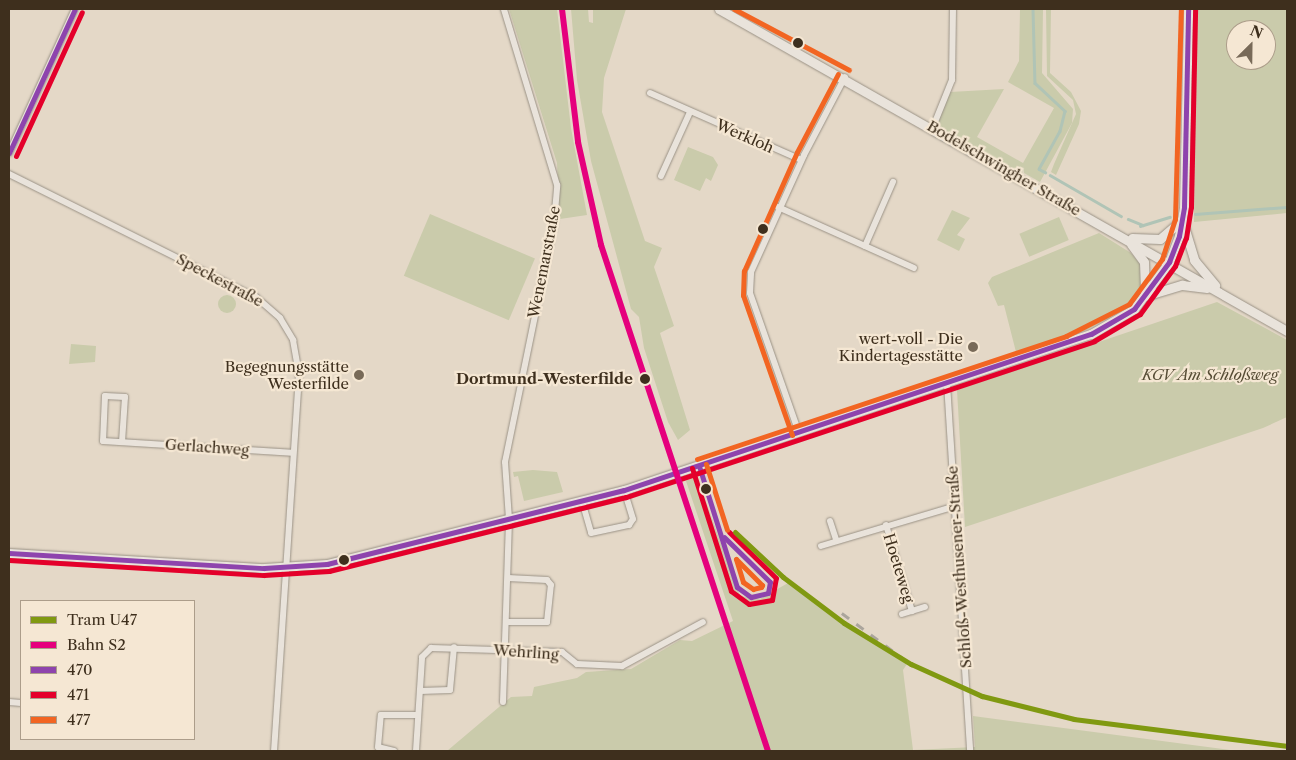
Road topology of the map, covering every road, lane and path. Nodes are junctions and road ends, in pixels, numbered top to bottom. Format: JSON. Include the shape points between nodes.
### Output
{"nodes":[{"id":1,"x":75,"y":9,"type":"edge"},
{"id":2,"x":504,"y":9,"type":"edge"},
{"id":3,"x":720,"y":9,"type":"edge"},
{"id":4,"x":953,"y":9,"type":"edge"},
{"id":5,"x":1188,"y":9,"type":"edge"},
{"id":6,"x":845,"y":77,"type":"junction"},
{"id":7,"x":650,"y":93,"type":"dead end"},
{"id":8,"x":690,"y":112,"type":"junction"},
{"id":9,"x":933,"y":127,"type":"junction"},
{"id":10,"x":9,"y":153,"type":"edge"},
{"id":11,"x":801,"y":160,"type":"junction"},
{"id":12,"x":9,"y":174,"type":"edge"},
{"id":13,"x":661,"y":176,"type":"dead end"},
{"id":14,"x":893,"y":182,"type":"dead end"},
{"id":15,"x":778,"y":207,"type":"junction"},
{"id":16,"x":1182,"y":220,"type":"junction"},
{"id":17,"x":1124,"y":236,"type":"junction"},
{"id":18,"x":865,"y":246,"type":"junction"},
{"id":19,"x":1168,"y":262,"type":"junction"},
{"id":20,"x":914,"y":268,"type":"dead end"},
{"id":21,"x":1222,"y":292,"type":"junction"},
{"id":22,"x":1144,"y":296,"type":"junction"},
{"id":23,"x":1287,"y":331,"type":"edge"},
{"id":24,"x":947,"y":383,"type":"junction"},
{"id":25,"x":799,"y":433,"type":"junction"},
{"id":26,"x":122,"y":442,"type":"junction"},
{"id":27,"x":292,"y":453,"type":"junction"},
{"id":28,"x":624,"y":490,"type":"junction"},
{"id":29,"x":582,"y":501,"type":"junction"},
{"id":30,"x":955,"y":506,"type":"junction"},
{"id":31,"x":510,"y":519,"type":"junction"},
{"id":32,"x":830,"y":521,"type":"dead end"},
{"id":33,"x":886,"y":525,"type":"junction"},
{"id":34,"x":836,"y":540,"type":"junction"},
{"id":35,"x":821,"y":546,"type":"dead end"},
{"id":36,"x":9,"y":553,"type":"edge"},
{"id":37,"x":284,"y":568,"type":"junction"},
{"id":38,"x":508,"y":578,"type":"junction"},
{"id":39,"x":925,"y":607,"type":"dead end"},
{"id":40,"x":912,"y":611,"type":"junction"},
{"id":41,"x":902,"y":614,"type":"dead end"},
{"id":42,"x":506,"y":622,"type":"junction"},
{"id":43,"x":703,"y":622,"type":"dead end"},
{"id":44,"x":454,"y":648,"type":"junction"},
{"id":45,"x":504,"y":649,"type":"junction"},
{"id":46,"x":420,"y":691,"type":"junction"},
{"id":47,"x":503,"y":702,"type":"dead end"},
{"id":48,"x":418,"y":715,"type":"junction"},
{"id":49,"x":274,"y":751,"type":"edge"},
{"id":50,"x":394,"y":751,"type":"edge"},
{"id":51,"x":416,"y":751,"type":"edge"},
{"id":52,"x":970,"y":751,"type":"edge"}],
"edges":[{"from":1,"to":10,"type":"street"},
{"from":2,"to":31,"type":"street","name":"Wenemarstraße","via":[[557,184],[554,223],[504,462]]},
{"from":3,"to":6,"type":"street","name":"Bodelschwingher Straße"},
{"from":4,"to":9,"type":"street","via":[[952,80]]},
{"from":5,"to":16,"type":"street"},
{"from":6,"to":9,"type":"street","name":"Bodelschwingher Straße"},
{"from":6,"to":11,"type":"street"},
{"from":7,"to":8,"type":"street","name":"Werkloh"},
{"from":8,"to":11,"type":"street","name":"Werkloh"},
{"from":8,"to":13,"type":"street"},
{"from":9,"to":17,"type":"street","name":"Bodelschwingher Straße"},
{"from":11,"to":15,"type":"street"},
{"from":12,"to":27,"type":"street","name":"Speckestraße","via":[[244,290],[269,306],[287,328],[297,353]]},
{"from":14,"to":18,"type":"street"},
{"from":15,"to":18,"type":"street"},
{"from":15,"to":25,"type":"street","via":[[754,260],[750,293]]},
{"from":16,"to":17,"type":"street","via":[[1160,239],[1147,241]]},
{"from":16,"to":19,"type":"street"},
{"from":16,"to":21,"type":"street","via":[[1194,260]]},
{"from":17,"to":19,"type":"street","name":"Bodelschwingher Straße"},
{"from":17,"to":22,"type":"street","via":[[1144,262]]},
{"from":18,"to":20,"type":"street"},
{"from":19,"to":21,"type":"street","name":"Bodelschwingher Straße"},
{"from":19,"to":22,"type":"street"},
{"from":21,"to":22,"type":"street","via":[[1182,285]]},
{"from":21,"to":23,"type":"street","name":"Bodelschwingher Straße"},
{"from":22,"to":24,"type":"street","via":[[1121,319],[1091,334]]},
{"from":24,"to":25,"type":"street"},
{"from":24,"to":30,"type":"street","name":"Schloß-Westhusener-Straße"},
{"from":25,"to":28,"type":"street"},
{"from":26,"to":26,"type":"street","name":"Gerlachweg","via":[[103,441],[106,396],[125,398]]},
{"from":26,"to":27,"type":"street","name":"Gerlachweg"},
{"from":27,"to":37,"type":"street","name":"Speckestraße"},
{"from":28,"to":29,"type":"street"},
{"from":28,"to":29,"type":"street","via":[[633,520],[630,525],[591,533]]},
{"from":29,"to":31,"type":"street"},
{"from":30,"to":33,"type":"street","name":"Hoeteweg"},
{"from":30,"to":52,"type":"street","name":"Schloß-Westhusener-Straße"},
{"from":31,"to":37,"type":"street","via":[[327,564]]},
{"from":31,"to":38,"type":"street","name":"Wenemarstraße"},
{"from":32,"to":34,"type":"street"},
{"from":33,"to":34,"type":"street","name":"Hoeteweg"},
{"from":33,"to":40,"type":"street","name":"Hoeteweg"},
{"from":34,"to":35,"type":"street","name":"Hoeteweg"},
{"from":36,"to":37,"type":"street"},
{"from":37,"to":49,"type":"street","name":"Speckestraße"},
{"from":38,"to":42,"type":"street","name":"Wenemarstraße"},
{"from":38,"to":42,"type":"street","via":[[547,580],[552,585],[547,622]]},
{"from":39,"to":40,"type":"street","name":"Hoeteweg"},
{"from":40,"to":41,"type":"street","name":"Hoeteweg"},
{"from":42,"to":45,"type":"street","name":"Wenemarstraße"},
{"from":43,"to":45,"type":"street","name":"Wehrling","via":[[622,666],[577,664],[562,652]]},
{"from":44,"to":45,"type":"street","name":"Wehrling"},
{"from":44,"to":46,"type":"street","name":"Wehrling","via":[[426,651]]},
{"from":44,"to":46,"type":"street","via":[[450,690]]},
{"from":45,"to":47,"type":"street","name":"Wenemarstraße"},
{"from":46,"to":48,"type":"street","name":"Wehrling"},
{"from":48,"to":50,"type":"street","via":[[381,715],[378,747]]},
{"from":48,"to":51,"type":"street","name":"Wehrling"}]}
